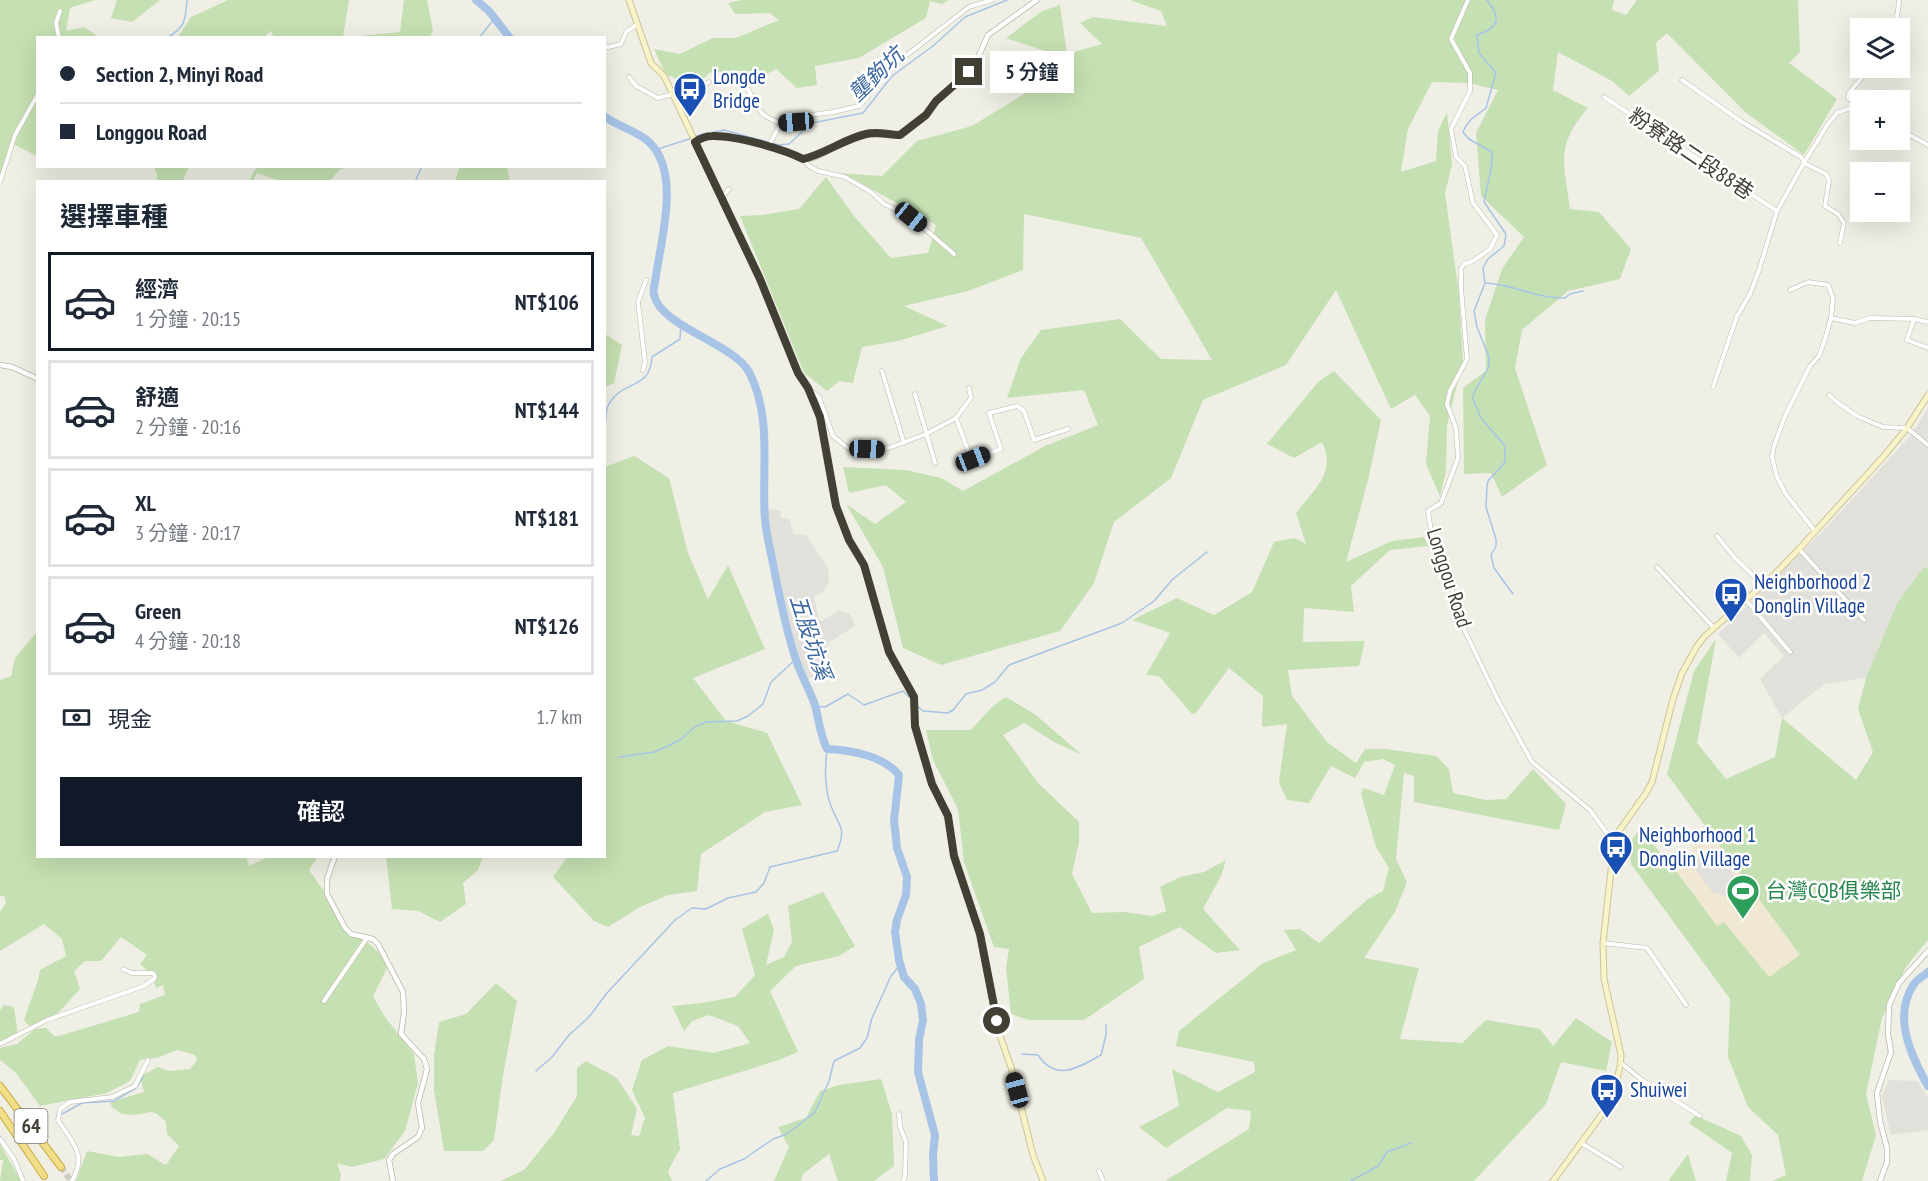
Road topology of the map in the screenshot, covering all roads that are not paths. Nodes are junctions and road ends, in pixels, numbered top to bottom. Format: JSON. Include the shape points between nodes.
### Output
{"nodes":[{"id":1,"x":629,"y":0,"type":"edge"},
{"id":2,"x":992,"y":0,"type":"edge"},
{"id":3,"x":1026,"y":0,"type":"edge"},
{"id":4,"x":1037,"y":0,"type":"edge"},
{"id":5,"x":1468,"y":0,"type":"edge"},
{"id":6,"x":1899,"y":0,"type":"edge"},
{"id":7,"x":1030,"y":6,"type":"junction"},
{"id":8,"x":60,"y":10,"type":"dead end"},
{"id":9,"x":1897,"y":18,"type":"edge"},
{"id":10,"x":638,"y":24,"type":"junction"},
{"id":11,"x":59,"y":36,"type":"edge"},
{"id":12,"x":606,"y":48,"type":"edge"},
{"id":13,"x":629,"y":77,"type":"dead end"},
{"id":14,"x":1862,"y":78,"type":"edge"},
{"id":15,"x":1682,"y":80,"type":"dead end"},
{"id":16,"x":709,"y":82,"type":"dead end"},
{"id":17,"x":748,"y":89,"type":"dead end"},
{"id":18,"x":1852,"y":90,"type":"edge"},
{"id":19,"x":672,"y":94,"type":"junction"},
{"id":20,"x":1605,"y":97,"type":"dead end"},
{"id":21,"x":36,"y":98,"type":"edge"},
{"id":22,"x":1850,"y":109,"type":"edge"},
{"id":23,"x":781,"y":123,"type":"junction"},
{"id":24,"x":1910,"y":135,"type":"edge"},
{"id":25,"x":693,"y":138,"type":"junction"},
{"id":26,"x":1928,"y":145,"type":"edge"},
{"id":27,"x":768,"y":146,"type":"junction"},
{"id":28,"x":803,"y":159,"type":"junction"},
{"id":29,"x":1804,"y":160,"type":"junction"},
{"id":30,"x":0,"y":182,"type":"edge"},
{"id":31,"x":729,"y":189,"type":"dead end"},
{"id":32,"x":722,"y":197,"type":"junction"},
{"id":33,"x":1777,"y":211,"type":"junction"},
{"id":34,"x":1840,"y":243,"type":"dead end"},
{"id":35,"x":954,"y":254,"type":"dead end"},
{"id":36,"x":646,"y":280,"type":"dead end"},
{"id":37,"x":1790,"y":290,"type":"dead end"},
{"id":38,"x":1831,"y":318,"type":"junction"},
{"id":39,"x":1914,"y":319,"type":"junction"},
{"id":40,"x":1928,"y":322,"type":"edge"},
{"id":41,"x":1928,"y":348,"type":"edge"},
{"id":42,"x":0,"y":364,"type":"edge"},
{"id":43,"x":643,"y":370,"type":"dead end"},
{"id":44,"x":882,"y":371,"type":"dead end"},
{"id":45,"x":36,"y":378,"type":"edge"},
{"id":46,"x":1713,"y":387,"type":"dead end"},
{"id":47,"x":808,"y":388,"type":"junction"},
{"id":48,"x":969,"y":388,"type":"dead end"},
{"id":49,"x":915,"y":394,"type":"dead end"},
{"id":50,"x":1829,"y":395,"type":"dead end"},
{"id":51,"x":1928,"y":395,"type":"edge"},
{"id":52,"x":956,"y":418,"type":"junction"},
{"id":53,"x":1906,"y":428,"type":"junction"},
{"id":54,"x":1068,"y":429,"type":"dead end"},
{"id":55,"x":927,"y":434,"type":"junction"},
{"id":56,"x":904,"y":443,"type":"junction"},
{"id":57,"x":1928,"y":445,"type":"edge"},
{"id":58,"x":935,"y":463,"type":"dead end"},
{"id":59,"x":1815,"y":531,"type":"junction"},
{"id":60,"x":1717,"y":536,"type":"dead end"},
{"id":61,"x":1799,"y":549,"type":"junction"},
{"id":62,"x":1657,"y":567,"type":"dead end"},
{"id":63,"x":1763,"y":585,"type":"junction"},
{"id":64,"x":1746,"y":600,"type":"junction"},
{"id":65,"x":1864,"y":621,"type":"dead end"},
{"id":66,"x":1714,"y":628,"type":"junction"},
{"id":67,"x":1790,"y":652,"type":"dead end"},
{"id":68,"x":1614,"y":843,"type":"junction"},
{"id":69,"x":334,"y":858,"type":"edge"},
{"id":70,"x":367,"y":938,"type":"junction"},
{"id":71,"x":1603,"y":943,"type":"junction"},
{"id":72,"x":1928,"y":951,"type":"edge"},
{"id":73,"x":123,"y":969,"type":"dead end"},
{"id":74,"x":324,"y":1001,"type":"dead end"},
{"id":75,"x":1686,"y":1005,"type":"dead end"},
{"id":76,"x":0,"y":1044,"type":"edge"},
{"id":77,"x":148,"y":1060,"type":"dead end"},
{"id":78,"x":1621,"y":1063,"type":"junction"},
{"id":79,"x":0,"y":1086,"type":"edge"},
{"id":80,"x":0,"y":1111,"type":"edge"},
{"id":81,"x":898,"y":1114,"type":"dead end"},
{"id":82,"x":1700,"y":1116,"type":"dead end"},
{"id":83,"x":0,"y":1139,"type":"edge"},
{"id":84,"x":1581,"y":1143,"type":"junction"},
{"id":85,"x":61,"y":1167,"type":"tunnel mouth"},
{"id":86,"x":1621,"y":1167,"type":"dead end"},
{"id":87,"x":1099,"y":1171,"type":"dead end"},
{"id":88,"x":44,"y":1176,"type":"dead end"},
{"id":89,"x":24,"y":1181,"type":"edge"},
{"id":90,"x":72,"y":1181,"type":"edge"},
{"id":91,"x":393,"y":1181,"type":"edge"},
{"id":92,"x":903,"y":1181,"type":"edge"},
{"id":93,"x":1043,"y":1181,"type":"edge"},
{"id":94,"x":1103,"y":1181,"type":"edge"},
{"id":95,"x":1553,"y":1181,"type":"edge"},
{"id":96,"x":1880,"y":1181,"type":"edge"}],
"edges":[{"from":1,"to":10,"type":"main road"},
{"from":2,"to":23,"type":"street","via":[[969,7],[890,68],[873,82],[859,106]]},
{"from":3,"to":7,"type":"street"},
{"from":4,"to":7,"type":"street"},
{"from":5,"to":68,"type":"street","name":"Longgou Road","via":[[1451,39],[1470,73],[1470,91],[1451,129],[1456,157],[1465,166],[1473,203],[1497,235],[1490,249],[1461,269],[1467,359],[1447,404],[1456,428],[1458,458],[1441,503],[1428,511],[1431,531],[1449,576],[1462,625],[1532,762],[1590,810]]},
{"from":6,"to":9,"type":"street"},
{"from":7,"to":28,"type":"street","via":[[988,34],[969,72],[900,135],[870,133]]},
{"from":8,"to":11,"type":"street","via":[[56,23]]},
{"from":10,"to":12,"type":"street","via":[[626,32],[621,44]]},
{"from":10,"to":19,"type":"main road","via":[[651,63],[664,76]]},
{"from":13,"to":19,"type":"street","via":[[636,86],[658,98]]},
{"from":14,"to":18,"type":"street","name":"粉寮路二段88巷"},
{"from":15,"to":29,"type":"street"},
{"from":16,"to":19,"type":"street"},
{"from":17,"to":23,"type":"street","via":[[759,111]]},
{"from":19,"to":25,"type":"main road"},
{"from":20,"to":33,"type":"street","name":"粉寮路二段88巷"},
{"from":21,"to":30,"type":"street","via":[[15,135]]},
{"from":22,"to":29,"type":"street","name":"粉寮路二段88巷","via":[[1837,113]]},
{"from":23,"to":27,"type":"street"},
{"from":24,"to":26,"type":"street"},
{"from":25,"to":27,"type":"street","via":[[713,135]]},
{"from":25,"to":32,"type":"main road"},
{"from":27,"to":28,"type":"street"},
{"from":28,"to":35,"type":"street","via":[[818,171],[844,177],[911,217]]},
{"from":29,"to":33,"type":"street","name":"粉寮路二段88巷"},
{"from":29,"to":34,"type":"street","via":[[1829,180],[1825,206],[1844,223]]},
{"from":31,"to":32,"type":"street"},
{"from":32,"to":47,"type":"main road"},
{"from":33,"to":46,"type":"street","name":"粉寮路二段88巷"},
{"from":36,"to":43,"type":"street","via":[[638,302]]},
{"from":37,"to":38,"type":"street","via":[[1808,282],[1828,285],[1833,297]]},
{"from":38,"to":39,"type":"street","via":[[1855,322],[1885,317]]},
{"from":38,"to":59,"type":"street","via":[[1819,356],[1785,416],[1773,457],[1785,493]]},
{"from":39,"to":40,"type":"street"},
{"from":39,"to":41,"type":"street","via":[[1907,340]]},
{"from":42,"to":45,"type":"street"},
{"from":44,"to":56,"type":"street"},
{"from":47,"to":56,"type":"street","via":[[819,397],[833,436],[848,448],[886,449]]},
{"from":47,"to":93,"type":"main road","via":[[820,417],[836,506],[864,565],[889,652],[914,697],[915,726],[932,784],[948,816],[954,856],[980,934],[999,1033]]},
{"from":48,"to":52,"type":"street","via":[[971,398]]},
{"from":49,"to":55,"type":"street"},
{"from":50,"to":53,"type":"street","via":[[1857,416],[1883,427]]},
{"from":51,"to":53,"type":"main road"},
{"from":52,"to":54,"type":"street","via":[[973,459],[1001,449],[989,413],[1017,406],[1024,411],[1034,440]]},
{"from":52,"to":55,"type":"street"},
{"from":53,"to":57,"type":"street"},
{"from":53,"to":59,"type":"main road"},
{"from":55,"to":56,"type":"street"},
{"from":55,"to":58,"type":"street"},
{"from":59,"to":61,"type":"main road"},
{"from":60,"to":63,"type":"street"},
{"from":61,"to":63,"type":"main road"},
{"from":61,"to":65,"type":"street"},
{"from":62,"to":66,"type":"street"},
{"from":63,"to":64,"type":"main road"},
{"from":64,"to":66,"type":"main road"},
{"from":64,"to":67,"type":"street"},
{"from":66,"to":68,"type":"main road","via":[[1696,646],[1682,673],[1655,774]]},
{"from":68,"to":71,"type":"main road"},
{"from":69,"to":70,"type":"street","via":[[327,894],[345,928]]},
{"from":70,"to":74,"type":"street"},
{"from":70,"to":91,"type":"street","via":[[378,944],[400,983],[404,1012],[400,1034],[424,1059],[427,1069],[418,1103],[422,1128],[418,1137],[389,1160]]},
{"from":71,"to":75,"type":"street","via":[[1647,948]]},
{"from":71,"to":78,"type":"main road","via":[[1604,979]]},
{"from":72,"to":96,"type":"street","via":[[1899,983],[1889,1005],[1891,1052],[1877,1094],[1887,1148]]},
{"from":73,"to":76,"type":"street","via":[[155,976],[144,986],[47,1020]]},
{"from":77,"to":90,"type":"street","via":[[135,1086],[112,1097],[70,1102],[60,1109],[58,1120],[76,1145],[78,1164]]},
{"from":78,"to":82,"type":"street"},
{"from":78,"to":84,"type":"main road","via":[[1611,1102]]},
{"from":79,"to":85,"type":"highway","number":"64"},
{"from":80,"to":88,"type":"highway","number":"64"},
{"from":81,"to":92,"type":"street","via":[[906,1142]]},
{"from":83,"to":89,"type":"street"},
{"from":84,"to":86,"type":"street"},
{"from":84,"to":95,"type":"main road"},
{"from":87,"to":94,"type":"street"}]}
